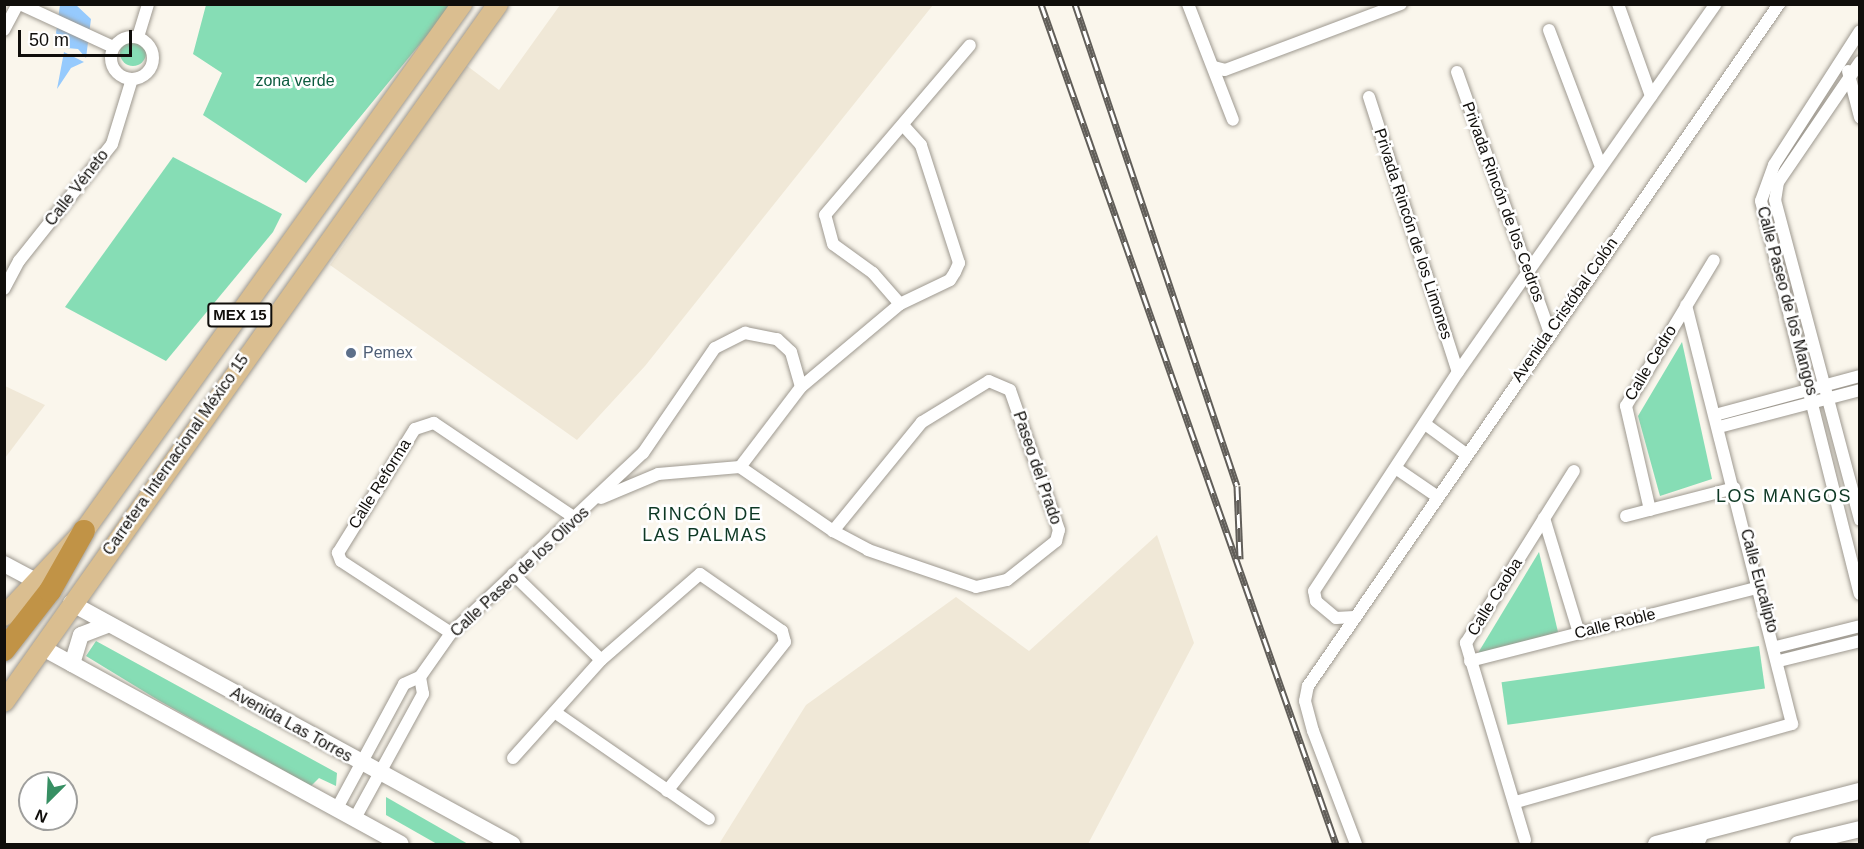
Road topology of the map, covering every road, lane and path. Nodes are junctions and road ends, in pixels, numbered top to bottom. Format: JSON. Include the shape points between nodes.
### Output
{"nodes":[{"id":1,"x":19,"y":4,"type":"edge"},
{"id":2,"x":148,"y":4,"type":"edge"},
{"id":3,"x":498,"y":4,"type":"edge"},
{"id":4,"x":1188,"y":4,"type":"edge"},
{"id":5,"x":1401,"y":4,"type":"edge"},
{"id":6,"x":1618,"y":4,"type":"edge"},
{"id":7,"x":1716,"y":4,"type":"edge"},
{"id":8,"x":1779,"y":4,"type":"edge"},
{"id":9,"x":460,"y":6,"type":"edge"},
{"id":10,"x":4,"y":30,"type":"edge"},
{"id":11,"x":1549,"y":30,"type":"dead end"},
{"id":12,"x":1860,"y":31,"type":"edge"},
{"id":13,"x":138,"y":37,"type":"junction"},
{"id":14,"x":970,"y":45,"type":"dead end"},
{"id":15,"x":113,"y":47,"type":"junction"},
{"id":16,"x":1843,"y":56,"type":"junction"},
{"id":17,"x":1860,"y":62,"type":"edge"},
{"id":18,"x":1214,"y":67,"type":"junction"},
{"id":19,"x":1456,"y":72,"type":"dead end"},
{"id":20,"x":132,"y":79,"type":"junction"},
{"id":21,"x":1854,"y":82,"type":"edge"},
{"id":22,"x":1651,"y":96,"type":"junction"},
{"id":23,"x":1369,"y":97,"type":"dead end"},
{"id":24,"x":1860,"y":117,"type":"edge"},
{"id":25,"x":1233,"y":120,"type":"dead end"},
{"id":26,"x":904,"y":126,"type":"junction"},
{"id":27,"x":1600,"y":164,"type":"junction"},
{"id":28,"x":1714,"y":260,"type":"dead end"},
{"id":29,"x":1527,"y":271,"type":"junction"},
{"id":30,"x":4,"y":289,"type":"edge"},
{"id":31,"x":900,"y":304,"type":"junction"},
{"id":32,"x":1686,"y":305,"type":"junction"},
{"id":33,"x":1549,"y":331,"type":"junction"},
{"id":34,"x":1458,"y":372,"type":"junction"},
{"id":35,"x":1860,"y":376,"type":"edge"},
{"id":36,"x":801,"y":387,"type":"junction"},
{"id":37,"x":1818,"y":387,"type":"junction"},
{"id":38,"x":1860,"y":390,"type":"edge"},
{"id":39,"x":1827,"y":398,"type":"junction"},
{"id":40,"x":1814,"y":402,"type":"junction"},
{"id":41,"x":1717,"y":421,"type":"junction"},
{"id":42,"x":1425,"y":424,"type":"junction"},
{"id":43,"x":643,"y":453,"type":"junction"},
{"id":44,"x":1466,"y":454,"type":"junction"},
{"id":45,"x":740,"y":466,"type":"junction"},
{"id":46,"x":1397,"y":469,"type":"junction"},
{"id":47,"x":1574,"y":471,"type":"dead end"},
{"id":48,"x":658,"y":474,"type":"junction"},
{"id":49,"x":1734,"y":488,"type":"junction"},
{"id":50,"x":1438,"y":497,"type":"junction"},
{"id":51,"x":601,"y":498,"type":"junction"},
{"id":52,"x":1650,"y":510,"type":"junction"},
{"id":53,"x":1626,"y":516,"type":"dead end"},
{"id":54,"x":1544,"y":518,"type":"junction"},
{"id":55,"x":575,"y":519,"type":"junction"},
{"id":56,"x":1860,"y":520,"type":"edge"},
{"id":57,"x":84,"y":531,"type":"junction"},
{"id":58,"x":833,"y":531,"type":"junction"},
{"id":59,"x":4,"y":564,"type":"edge"},
{"id":60,"x":513,"y":574,"type":"junction"},
{"id":61,"x":34,"y":580,"type":"junction"},
{"id":62,"x":1760,"y":587,"type":"junction"},
{"id":63,"x":1860,"y":594,"type":"edge"},
{"id":64,"x":71,"y":603,"type":"junction"},
{"id":65,"x":5,"y":615,"type":"edge"},
{"id":66,"x":1354,"y":617,"type":"junction"},
{"id":67,"x":109,"y":624,"type":"junction"},
{"id":68,"x":1860,"y":626,"type":"edge"},
{"id":69,"x":451,"y":633,"type":"junction"},
{"id":70,"x":1579,"y":633,"type":"junction"},
{"id":71,"x":1860,"y":641,"type":"edge"},
{"id":72,"x":7,"y":647,"type":"edge"},
{"id":73,"x":41,"y":647,"type":"junction"},
{"id":74,"x":1776,"y":647,"type":"junction"},
{"id":75,"x":601,"y":660,"type":"junction"},
{"id":76,"x":1470,"y":661,"type":"junction"},
{"id":77,"x":1779,"y":661,"type":"junction"},
{"id":78,"x":72,"y":664,"type":"junction"},
{"id":79,"x":420,"y":677,"type":"junction"},
{"id":80,"x":4,"y":702,"type":"edge"},
{"id":81,"x":556,"y":713,"type":"junction"},
{"id":82,"x":513,"y":758,"type":"dead end"},
{"id":83,"x":362,"y":764,"type":"junction"},
{"id":84,"x":380,"y":773,"type":"junction"},
{"id":85,"x":667,"y":791,"type":"junction"},
{"id":86,"x":1860,"y":791,"type":"edge"},
{"id":87,"x":1516,"y":802,"type":"junction"},
{"id":88,"x":336,"y":810,"type":"junction"},
{"id":89,"x":709,"y":819,"type":"dead end"},
{"id":90,"x":354,"y":820,"type":"junction"},
{"id":91,"x":1860,"y":829,"type":"edge"},
{"id":92,"x":1701,"y":838,"type":"edge"},
{"id":93,"x":1525,"y":840,"type":"dead end"},
{"id":94,"x":400,"y":844,"type":"edge"},
{"id":95,"x":512,"y":844,"type":"edge"},
{"id":96,"x":1356,"y":844,"type":"edge"},
{"id":97,"x":1656,"y":844,"type":"edge"},
{"id":98,"x":1798,"y":844,"type":"edge"}],
"edges":[{"from":1,"to":10,"type":"street"},
{"from":1,"to":15,"type":"street"},
{"from":2,"to":13,"type":"street"},
{"from":3,"to":64,"type":"main road","name":"Carretera Internacional México 15","number":"MEX 15"},
{"from":4,"to":18,"type":"street","via":[[1206,60]]},
{"from":5,"to":18,"type":"street","via":[[1225,70]]},
{"from":6,"to":22,"type":"street"},
{"from":7,"to":22,"type":"street"},
{"from":8,"to":33,"type":"street","name":"Avenida Cristóbal Colón"},
{"from":9,"to":57,"type":"main road","name":"Carretera Internacional México 15","number":"MEX 15"},
{"from":11,"to":27,"type":"street"},
{"from":12,"to":16,"type":"street","name":"Calle Paseo de los Mangos"},
{"from":13,"to":15,"type":"street","via":[[121,39]]},
{"from":13,"to":20,"type":"street","via":[[152,51],[153,64],[144,75]]},
{"from":14,"to":26,"type":"street"},
{"from":15,"to":20,"type":"street","via":[[113,68]]},
{"from":16,"to":21,"type":"street"},
{"from":16,"to":37,"type":"street","name":"Calle Paseo de los Mangos","via":[[1774,165],[1761,201]]},
{"from":17,"to":21,"type":"street","name":"Calle Paseo de los Mangos"},
{"from":18,"to":25,"type":"street"},
{"from":19,"to":29,"type":"street","name":"Privada Rincón de los Cedros"},
{"from":20,"to":30,"type":"street","name":"Calle Véneto","via":[[112,144],[19,261]]},
{"from":21,"to":24,"type":"street"},
{"from":21,"to":37,"type":"street","name":"Calle Paseo de los Mangos","via":[[1775,190]]},
{"from":22,"to":27,"type":"street"},
{"from":23,"to":34,"type":"street","name":"Privada Rincón de los Limones"},
{"from":26,"to":31,"type":"street","via":[[921,145],[959,262],[950,280]]},
{"from":26,"to":31,"type":"street","via":[[825,215],[833,244],[873,273]]},
{"from":27,"to":29,"type":"street"},
{"from":28,"to":32,"type":"street","name":"Calle Cedro"},
{"from":29,"to":33,"type":"street","name":"Privada Rincón de los Cedros"},
{"from":29,"to":34,"type":"street"},
{"from":31,"to":36,"type":"street"},
{"from":32,"to":41,"type":"street","name":"Calle Eucalipto"},
{"from":32,"to":52,"type":"street","name":"Calle Cedro","via":[[1626,406]]},
{"from":33,"to":44,"type":"street","name":"Avenida Cristóbal Colón"},
{"from":34,"to":42,"type":"street"},
{"from":35,"to":37,"type":"street"},
{"from":36,"to":43,"type":"street","via":[[791,352],[777,339],[745,333],[715,348]]},
{"from":36,"to":45,"type":"street"},
{"from":37,"to":39,"type":"street","name":"Calle Paseo de los Mangos"},
{"from":37,"to":40,"type":"street","name":"Calle Paseo de los Mangos"},
{"from":37,"to":41,"type":"street"},
{"from":38,"to":39,"type":"street"},
{"from":39,"to":40,"type":"street"},
{"from":39,"to":56,"type":"street","name":"Calle Paseo de los Mangos"},
{"from":40,"to":41,"type":"street"},
{"from":40,"to":63,"type":"street","name":"Calle Paseo de los Mangos"},
{"from":41,"to":49,"type":"street","name":"Calle Eucalipto"},
{"from":42,"to":44,"type":"street"},
{"from":42,"to":46,"type":"street"},
{"from":43,"to":48,"type":"street","via":[[645,467]]},
{"from":43,"to":51,"type":"street"},
{"from":44,"to":50,"type":"street","name":"Avenida Cristóbal Colón"},
{"from":45,"to":48,"type":"street"},
{"from":45,"to":58,"type":"street","name":"Paseo del Prado"},
{"from":46,"to":50,"type":"street"},
{"from":46,"to":66,"type":"street","via":[[1314,591],[1316,601],[1336,618]]},
{"from":47,"to":54,"type":"street","name":"Calle Caoba"},
{"from":48,"to":51,"type":"street"},
{"from":49,"to":52,"type":"street"},
{"from":49,"to":62,"type":"street","name":"Calle Eucalipto"},
{"from":50,"to":66,"type":"street","name":"Avenida Cristóbal Colón"},
{"from":51,"to":55,"type":"street","name":"Calle Paseo de los Olivos"},
{"from":52,"to":53,"type":"street"},
{"from":54,"to":70,"type":"street"},
{"from":54,"to":76,"type":"street","name":"Calle Caoba","via":[[1470,633]]},
{"from":55,"to":60,"type":"street","name":"Calle Paseo de los Olivos"},
{"from":55,"to":69,"type":"street","name":"Calle Reforma","via":[[434,423],[415,429],[338,553],[341,561]]},
{"from":57,"to":61,"type":"main road","name":"Carretera Internacional México 15","number":"MEX 15"},
{"from":57,"to":72,"type":"highway","number":"MEX 15"},
{"from":58,"to":58,"type":"street","name":"Paseo del Prado","via":[[890,560],[976,587],[1007,580],[1056,542],[1059,530],[1010,390],[989,381],[922,422]]},
{"from":59,"to":61,"type":"street"},
{"from":60,"to":69,"type":"street","name":"Calle Paseo de los Olivos"},
{"from":60,"to":75,"type":"street"},
{"from":61,"to":65,"type":"main road","name":"Carretera Internacional México 15","number":"MEX 15"},
{"from":62,"to":70,"type":"street","name":"Calle Roble"},
{"from":62,"to":74,"type":"street","name":"Calle Eucalipto"},
{"from":64,"to":67,"type":"street","name":"Avenida Las Torres"},
{"from":64,"to":73,"type":"main road","name":"Carretera Internacional México 15","number":"MEX 15"},
{"from":66,"to":96,"type":"street","name":"Avenida Cristóbal Colón","via":[[1308,686],[1305,701]]},
{"from":67,"to":78,"type":"street","via":[[81,636]]},
{"from":67,"to":83,"type":"street","name":"Avenida Las Torres"},
{"from":68,"to":74,"type":"street"},
{"from":69,"to":79,"type":"street","name":"Calle Paseo de los Olivos"},
{"from":70,"to":76,"type":"street","name":"Calle Roble"},
{"from":71,"to":77,"type":"street"},
{"from":73,"to":78,"type":"street"},
{"from":73,"to":80,"type":"main road","name":"Carretera Internacional México 15","number":"MEX 15"},
{"from":74,"to":77,"type":"street","name":"Calle Eucalipto"},
{"from":75,"to":81,"type":"street","via":[[558,703]]},
{"from":75,"to":85,"type":"street","via":[[700,574],[782,631],[785,642]]},
{"from":76,"to":87,"type":"street","name":"Calle Caoba"},
{"from":77,"to":87,"type":"street","name":"Calle Eucalipto","via":[[1793,718],[1786,728]]},
{"from":78,"to":88,"type":"street"},
{"from":79,"to":83,"type":"street","name":"Calle Paseo de los Olivos","via":[[404,684]]},
{"from":79,"to":84,"type":"street","name":"Calle Paseo de los Olivos","via":[[423,694]]},
{"from":81,"to":82,"type":"street"},
{"from":81,"to":85,"type":"street"},
{"from":83,"to":84,"type":"street","name":"Avenida Las Torres"},
{"from":83,"to":88,"type":"street","name":"Calle Paseo de los Olivos"},
{"from":84,"to":90,"type":"street","name":"Calle Paseo de los Olivos"},
{"from":84,"to":95,"type":"street","name":"Avenida Las Torres"},
{"from":85,"to":89,"type":"street"},
{"from":86,"to":92,"type":"street"},
{"from":87,"to":93,"type":"street","name":"Calle Caoba"},
{"from":88,"to":90,"type":"street"},
{"from":90,"to":94,"type":"street"},
{"from":91,"to":98,"type":"street"},
{"from":92,"to":97,"type":"street"}]}
